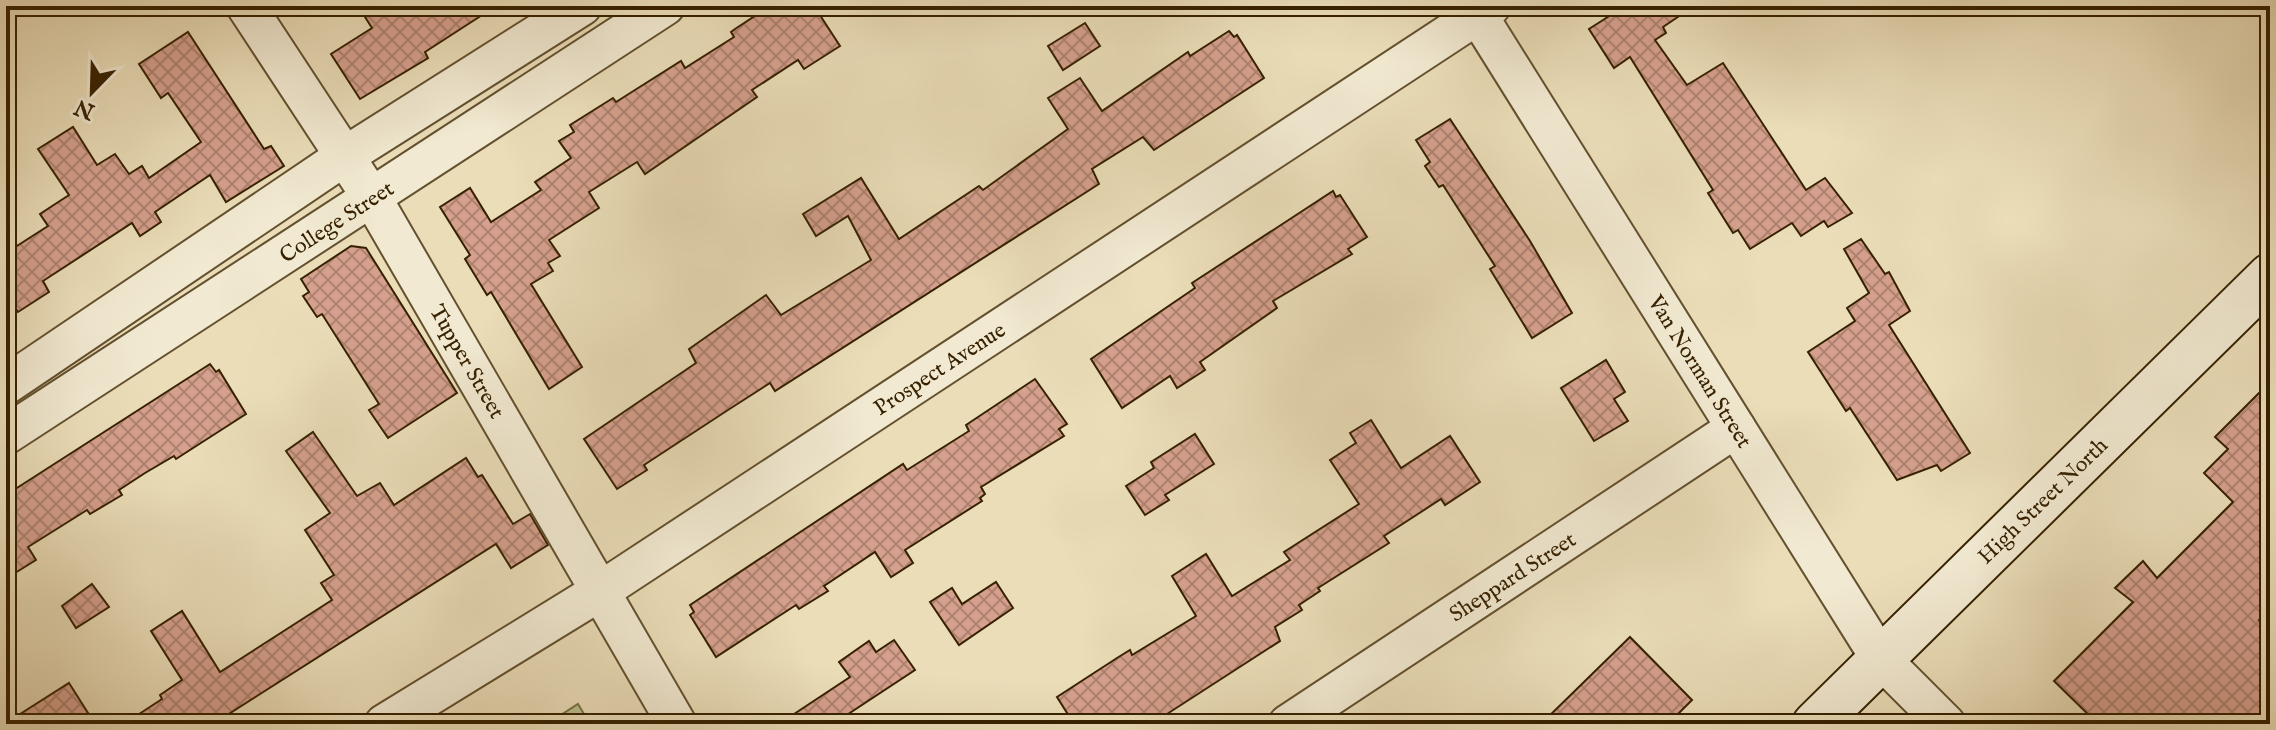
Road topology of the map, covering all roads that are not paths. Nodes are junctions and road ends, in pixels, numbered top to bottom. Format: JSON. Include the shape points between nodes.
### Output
{"nodes":[{"id":1,"x":246,"y":6,"type":"edge"},
{"id":2,"x":582,"y":6,"type":"edge"},
{"id":3,"x":1480,"y":9,"type":"edge"},
{"id":4,"x":642,"y":12,"type":"edge"},
{"id":5,"x":345,"y":156,"type":"junction"},
{"id":6,"x":372,"y":198,"type":"junction"},
{"id":7,"x":2270,"y":276,"type":"edge"},
{"id":8,"x":6,"y":385,"type":"edge"},
{"id":9,"x":1736,"y":428,"type":"junction"},
{"id":10,"x":6,"y":435,"type":"edge"},
{"id":11,"x":602,"y":590,"type":"junction"},
{"id":12,"x":1880,"y":658,"type":"junction"},
{"id":13,"x":384,"y":724,"type":"edge"},
{"id":14,"x":677,"y":724,"type":"edge"},
{"id":15,"x":1288,"y":724,"type":"edge"},
{"id":16,"x":1815,"y":724,"type":"edge"},
{"id":17,"x":1946,"y":724,"type":"edge"}],
"edges":[{"from":1,"to":5,"type":"street","name":"Tupper Street"},
{"from":2,"to":5,"type":"street"},
{"from":3,"to":9,"type":"street","name":"Van Norman Street"},
{"from":3,"to":11,"type":"street","name":"Prospect Avenue"},
{"from":4,"to":6,"type":"street","name":"College Street"},
{"from":5,"to":6,"type":"street","name":"Tupper Street"},
{"from":5,"to":8,"type":"street"},
{"from":6,"to":10,"type":"street","name":"College Street"},
{"from":6,"to":11,"type":"street","name":"Tupper Street"},
{"from":7,"to":12,"type":"main road","name":"High Street North"},
{"from":9,"to":12,"type":"street","name":"Van Norman Street"},
{"from":9,"to":15,"type":"street","name":"Sheppard Street"},
{"from":11,"to":13,"type":"street","name":"Prospect Avenue"},
{"from":11,"to":14,"type":"street","name":"Tupper Street"},
{"from":12,"to":16,"type":"main road","name":"High Street North"},
{"from":12,"to":17,"type":"street","name":"Van Norman Street"}]}
